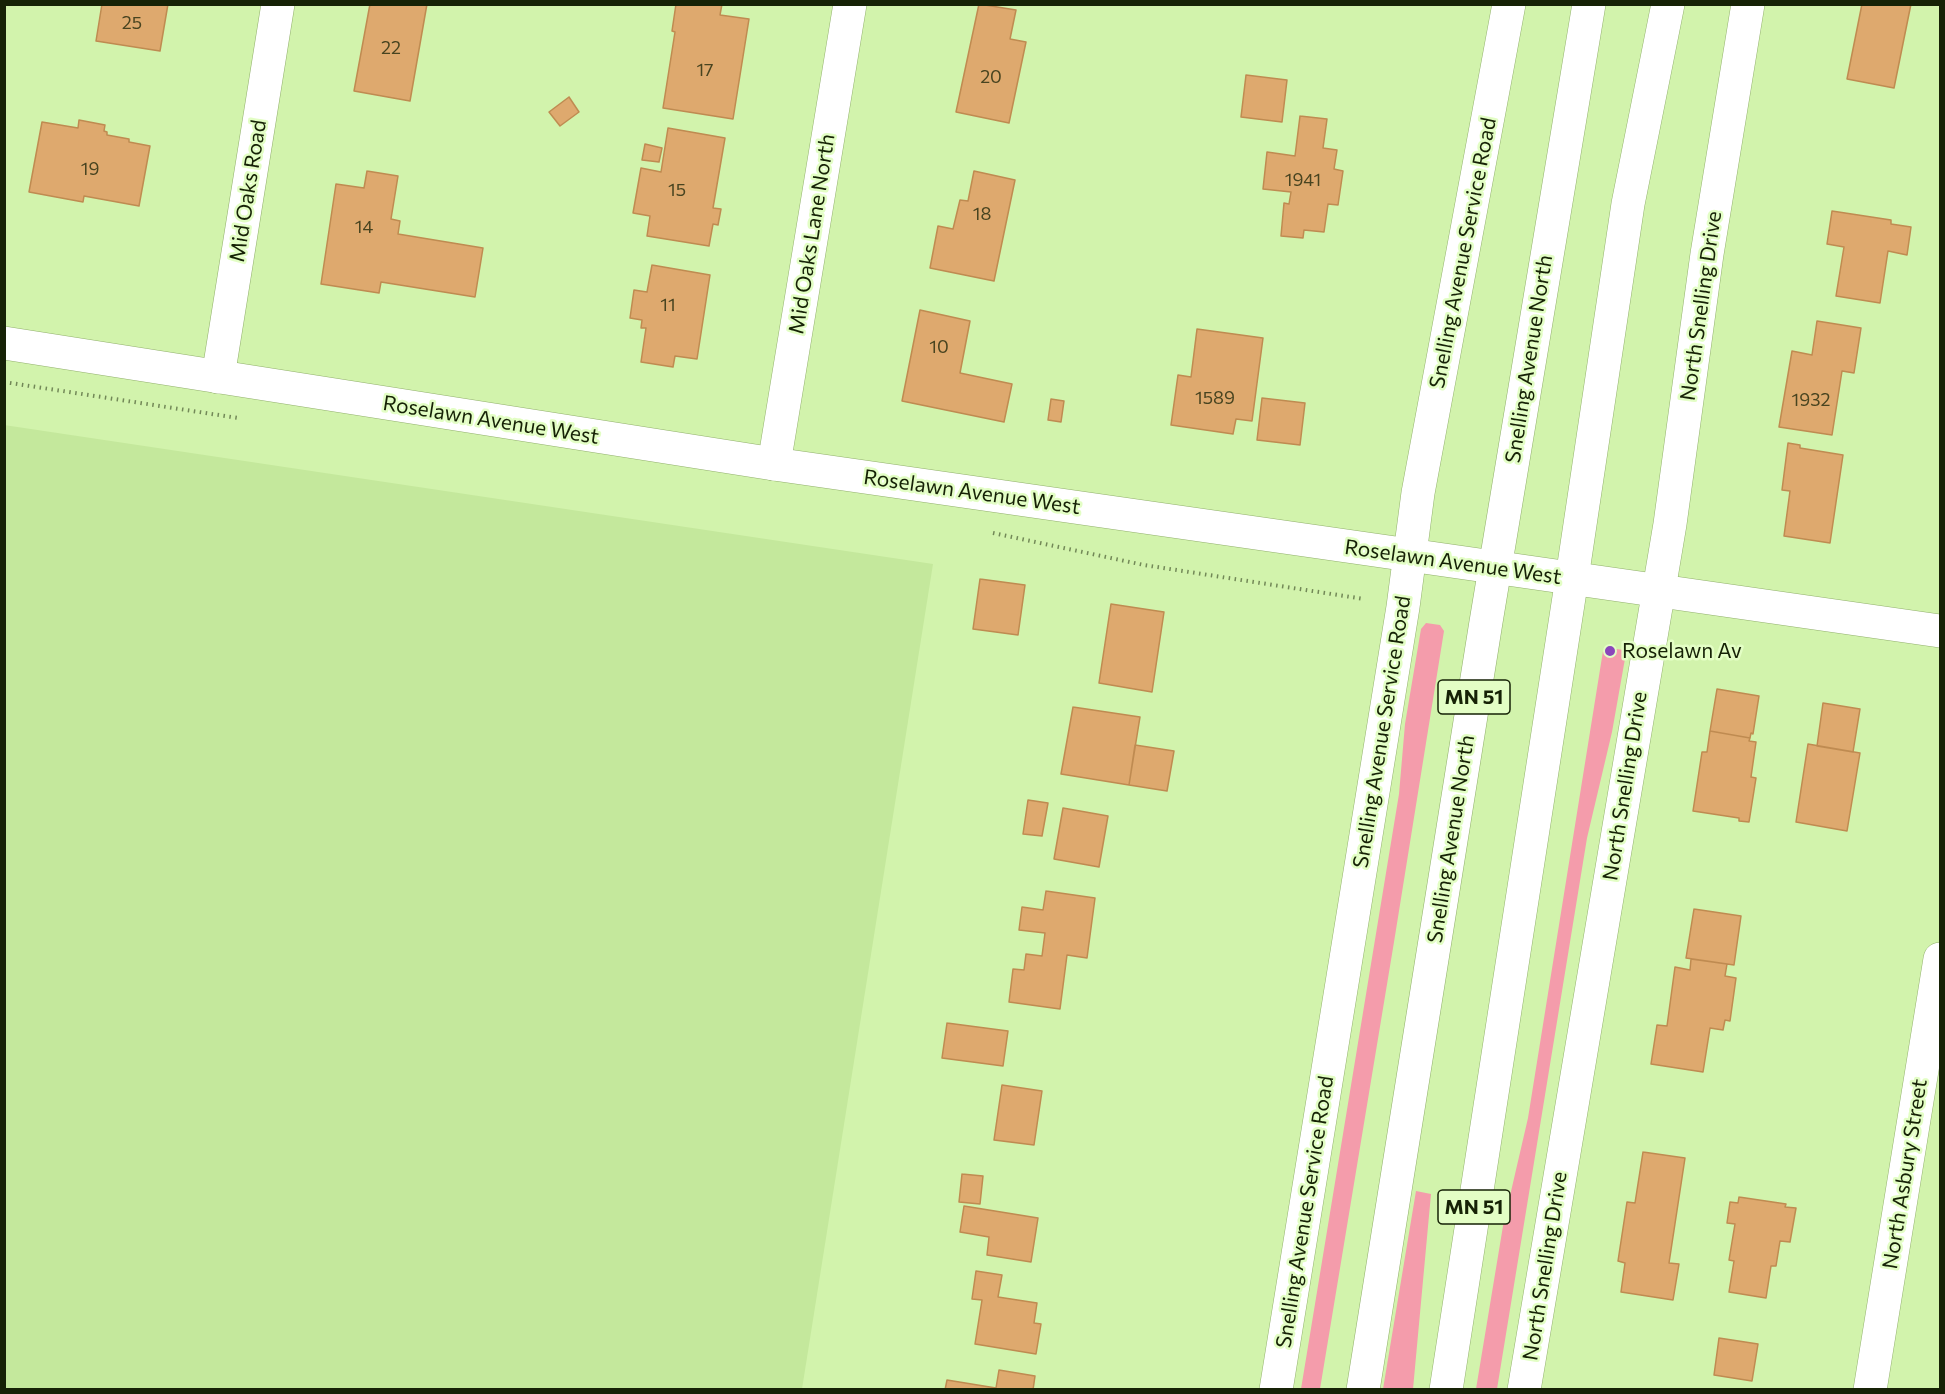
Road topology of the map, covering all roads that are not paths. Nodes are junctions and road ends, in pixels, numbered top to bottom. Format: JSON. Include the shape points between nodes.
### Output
{"nodes":[{"id":1,"x":278,"y":4,"type":"edge"},
{"id":2,"x":850,"y":4,"type":"edge"},
{"id":3,"x":1509,"y":4,"type":"edge"},
{"id":4,"x":1589,"y":4,"type":"edge"},
{"id":5,"x":1668,"y":4,"type":"edge"},
{"id":6,"x":1748,"y":4,"type":"edge"},
{"id":7,"x":4,"y":343,"type":"edge"},
{"id":8,"x":218,"y":377,"type":"junction"},
{"id":9,"x":774,"y":464,"type":"junction"},
{"id":10,"x":1410,"y":554,"type":"junction"},
{"id":11,"x":1495,"y":566,"type":"junction"},
{"id":12,"x":1572,"y":578,"type":"junction"},
{"id":13,"x":1659,"y":591,"type":"junction"},
{"id":14,"x":1941,"y":631,"type":"edge"},
{"id":15,"x":1941,"y":959,"type":"edge"},
{"id":16,"x":1276,"y":1389,"type":"edge"},
{"id":17,"x":1363,"y":1389,"type":"edge"},
{"id":18,"x":1446,"y":1389,"type":"edge"},
{"id":19,"x":1524,"y":1389,"type":"edge"},
{"id":20,"x":1870,"y":1389,"type":"edge"}],
"edges":[{"from":1,"to":8,"type":"street","name":"Mid Oaks Road"},
{"from":2,"to":9,"type":"street","name":"Mid Oaks Lane North"},
{"from":3,"to":10,"type":"street","name":"Snelling Avenue Service Road"},
{"from":4,"to":11,"type":"street","name":"Snelling Avenue North","number":"MN 51"},
{"from":5,"to":12,"type":"street","number":"MN 51","via":[[1628,204]]},
{"from":6,"to":13,"type":"street","name":"North Snelling Drive","via":[[1707,254]]},
{"from":7,"to":8,"type":"street","name":"Roselawn Avenue West"},
{"from":8,"to":9,"type":"street","name":"Roselawn Avenue West"},
{"from":9,"to":10,"type":"street","name":"Roselawn Avenue West"},
{"from":10,"to":11,"type":"street","name":"Roselawn Avenue West"},
{"from":10,"to":16,"type":"street","name":"Snelling Avenue Service Road"},
{"from":11,"to":12,"type":"street","name":"Roselawn Avenue West"},
{"from":11,"to":17,"type":"street","name":"Snelling Avenue North","number":"MN 51"},
{"from":12,"to":13,"type":"street","name":"Roselawn Avenue West"},
{"from":12,"to":18,"type":"street","number":"MN 51"},
{"from":13,"to":14,"type":"street","name":"Roselawn Avenue West"},
{"from":13,"to":19,"type":"street","name":"North Snelling Drive"},
{"from":15,"to":20,"type":"street","name":"North Asbury Street"}]}
